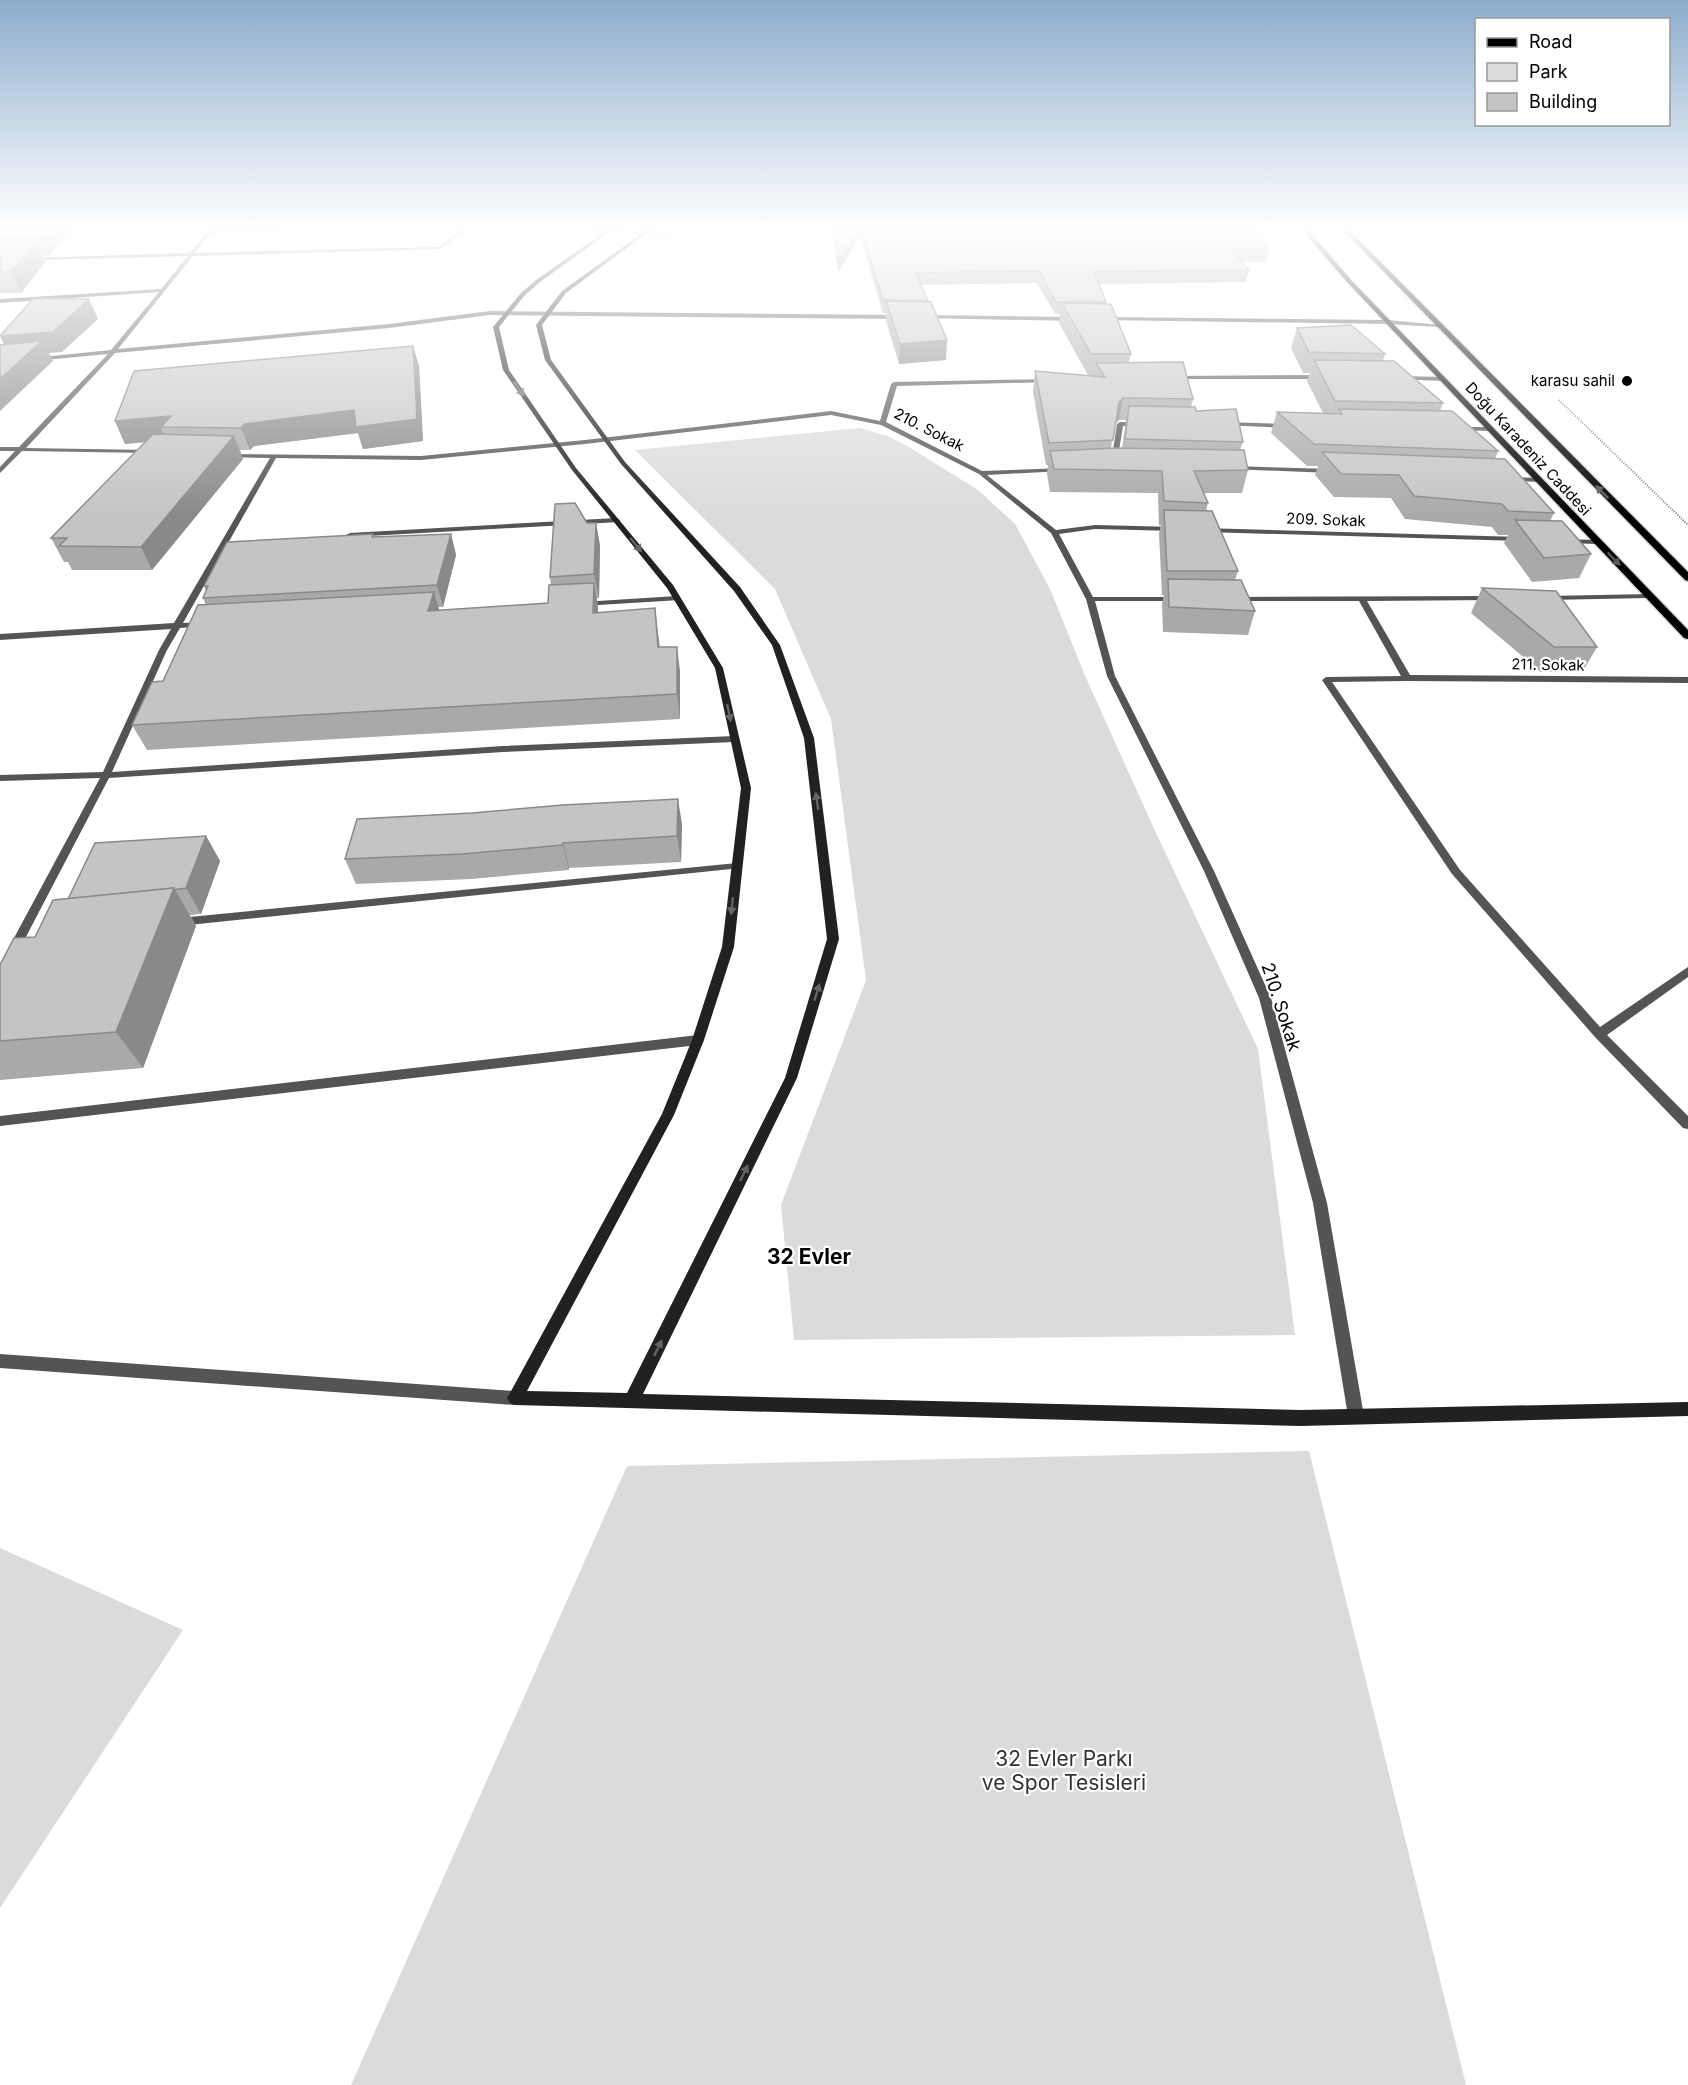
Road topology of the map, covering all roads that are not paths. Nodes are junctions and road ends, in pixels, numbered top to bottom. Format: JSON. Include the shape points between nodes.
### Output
{"nodes":[{"id":1,"x":137,"y":322,"type":"edge"},
{"id":2,"x":409,"y":322,"type":"edge"},
{"id":3,"x":500,"y":322,"type":"edge"},
{"id":4,"x":541,"y":322,"type":"edge"},
{"id":5,"x":1388,"y":322,"type":"edge"},
{"id":6,"x":1393,"y":322,"type":"edge"},
{"id":7,"x":1435,"y":322,"type":"edge"},
{"id":8,"x":1438,"y":325,"type":"junction"},
{"id":9,"x":112,"y":353,"type":"junction"},
{"id":10,"x":22,"y":360,"type":"edge"},
{"id":11,"x":1164,"y":378,"type":"edge"},
{"id":12,"x":1338,"y":378,"type":"edge"},
{"id":13,"x":1396,"y":378,"type":"edge"},
{"id":14,"x":1443,"y":379,"type":"junction"},
{"id":15,"x":1060,"y":381,"type":"edge"},
{"id":16,"x":883,"y":423,"type":"junction"},
{"id":17,"x":1153,"y":424,"type":"edge"},
{"id":18,"x":1220,"y":424,"type":"edge"},
{"id":19,"x":1299,"y":426,"type":"edge"},
{"id":20,"x":1445,"y":429,"type":"edge"},
{"id":21,"x":1490,"y":429,"type":"junction"},
{"id":22,"x":606,"y":440,"type":"junction"},
{"id":23,"x":557,"y":444,"type":"junction"},
{"id":24,"x":0,"y":449,"type":"edge"},
{"id":25,"x":21,"y":449,"type":"junction"},
{"id":26,"x":159,"y":453,"type":"edge"},
{"id":27,"x":216,"y":454,"type":"edge"},
{"id":28,"x":274,"y":456,"type":"junction"},
{"id":29,"x":1103,"y":466,"type":"edge"},
{"id":30,"x":1114,"y":466,"type":"junction"},
{"id":31,"x":1125,"y":466,"type":"edge"},
{"id":32,"x":1069,"y":468,"type":"edge"},
{"id":33,"x":1220,"y":468,"type":"edge"},
{"id":34,"x":0,"y":471,"type":"edge"},
{"id":35,"x":1337,"y":471,"type":"edge"},
{"id":36,"x":981,"y":473,"type":"junction"},
{"id":37,"x":1503,"y":478,"type":"edge"},
{"id":38,"x":1538,"y":480,"type":"junction"},
{"id":39,"x":615,"y":520,"type":"junction"},
{"id":40,"x":1054,"y":532,"type":"junction"},
{"id":41,"x":338,"y":536,"type":"edge"},
{"id":42,"x":1525,"y":539,"type":"edge"},
{"id":43,"x":1561,"y":540,"type":"edge"},
{"id":44,"x":236,"y":542,"type":"edge"},
{"id":45,"x":1597,"y":542,"type":"junction"},
{"id":46,"x":224,"y":543,"type":"junction"},
{"id":47,"x":1688,"y":578,"type":"edge"},
{"id":48,"x":1649,"y":596,"type":"junction"},
{"id":49,"x":677,"y":598,"type":"junction"},
{"id":50,"x":1506,"y":598,"type":"edge"},
{"id":51,"x":1542,"y":598,"type":"edge"},
{"id":52,"x":1090,"y":599,"type":"junction"},
{"id":53,"x":1185,"y":599,"type":"edge"},
{"id":54,"x":1220,"y":599,"type":"edge"},
{"id":55,"x":1362,"y":600,"type":"junction"},
{"id":56,"x":570,"y":604,"type":"edge"},
{"id":57,"x":213,"y":624,"type":"edge"},
{"id":58,"x":177,"y":625,"type":"junction"},
{"id":59,"x":1688,"y":636,"type":"edge"},
{"id":60,"x":0,"y":638,"type":"edge"},
{"id":61,"x":1407,"y":678,"type":"junction"},
{"id":62,"x":1688,"y":680,"type":"edge"},
{"id":63,"x":734,"y":739,"type":"junction"},
{"id":64,"x":106,"y":775,"type":"junction"},
{"id":65,"x":0,"y":778,"type":"edge"},
{"id":66,"x":736,"y":866,"type":"junction"},
{"id":67,"x":172,"y":923,"type":"edge"},
{"id":68,"x":1688,"y":971,"type":"edge"},
{"id":69,"x":1,"y":973,"type":"edge"},
{"id":70,"x":1599,"y":1034,"type":"junction"},
{"id":71,"x":698,"y":1040,"type":"junction"},
{"id":72,"x":0,"y":1121,"type":"edge"},
{"id":73,"x":1688,"y":1124,"type":"edge"},
{"id":74,"x":0,"y":1361,"type":"edge"},
{"id":75,"x":515,"y":1398,"type":"junction"},
{"id":76,"x":632,"y":1400,"type":"junction"},
{"id":77,"x":1688,"y":1409,"type":"edge"},
{"id":78,"x":1356,"y":1416,"type":"junction"}],
"edges":[{"from":1,"to":9,"type":"street"},
{"from":2,"to":9,"type":"street"},
{"from":3,"to":23,"type":"main road","one_way":true,"via":[[496,327],[506,370]]},
{"from":4,"to":22,"type":"main road","via":[[548,360]]},
{"from":5,"to":14,"type":"main road","name":"Doğu Karadeniz Caddesi"},
{"from":6,"to":8,"type":"street"},
{"from":7,"to":8,"type":"main road","name":"Doğu Karadeniz Caddesi"},
{"from":47,"to":8,"type":"main road","name":"Doğu Karadeniz Caddesi","one_way":true},
{"from":9,"to":10,"type":"street"},
{"from":9,"to":25,"type":"street"},
{"from":11,"to":12,"type":"street"},
{"from":13,"to":14,"type":"street"},
{"from":14,"to":21,"type":"main road","name":"Doğu Karadeniz Caddesi"},
{"from":15,"to":16,"type":"street","via":[[894,384]]},
{"from":16,"to":22,"type":"street","name":"210. Sokak","via":[[831,413]]},
{"from":16,"to":36,"type":"street","name":"210. Sokak"},
{"from":17,"to":30,"type":"street","via":[[1120,424]]},
{"from":18,"to":19,"type":"street"},
{"from":20,"to":21,"type":"street"},
{"from":21,"to":38,"type":"main road","name":"Doğu Karadeniz Caddesi"},
{"from":22,"to":23,"type":"street","name":"210. Sokak"},
{"from":76,"to":22,"type":"main road","one_way":true,"via":[[791,1078],[833,939],[809,738],[776,645],[737,589]]},
{"from":23,"to":28,"type":"street","name":"210. Sokak","via":[[421,458]]},
{"from":23,"to":39,"type":"main road"},
{"from":24,"to":25,"type":"street"},
{"from":25,"to":26,"type":"street"},
{"from":25,"to":34,"type":"street"},
{"from":27,"to":28,"type":"street","name":"210. Sokak"},
{"from":28,"to":46,"type":"street"},
{"from":29,"to":30,"type":"street"},
{"from":30,"to":31,"type":"street"},
{"from":32,"to":36,"type":"street"},
{"from":33,"to":35,"type":"street"},
{"from":36,"to":40,"type":"street","name":"210. Sokak"},
{"from":37,"to":38,"type":"street"},
{"from":38,"to":45,"type":"main road","name":"Doğu Karadeniz Caddesi"},
{"from":39,"to":41,"type":"street"},
{"from":39,"to":49,"type":"main road","one_way":true},
{"from":40,"to":42,"type":"street","name":"209. Sokak","via":[[1095,527]]},
{"from":40,"to":52,"type":"street","name":"210. Sokak"},
{"from":43,"to":45,"type":"street"},
{"from":44,"to":46,"type":"street"},
{"from":45,"to":48,"type":"main road","name":"Doğu Karadeniz Caddesi","one_way":true},
{"from":46,"to":58,"type":"street"},
{"from":48,"to":51,"type":"street"},
{"from":48,"to":59,"type":"main road","name":"Doğu Karadeniz Caddesi"},
{"from":49,"to":56,"type":"street"},
{"from":49,"to":63,"type":"main road","one_way":true,"via":[[719,668]]},
{"from":50,"to":55,"type":"street"},
{"from":52,"to":53,"type":"street"},
{"from":52,"to":78,"type":"street","name":"210. Sokak","via":[[1111,676],[1209,871],[1265,998],[1320,1203]]},
{"from":54,"to":55,"type":"street"},
{"from":55,"to":61,"type":"street"},
{"from":57,"to":58,"type":"street"},
{"from":58,"to":60,"type":"street"},
{"from":58,"to":64,"type":"street"},
{"from":61,"to":62,"type":"street","name":"211. Sokak"},
{"from":61,"to":70,"type":"street","name":"211. Sokak","via":[[1326,680],[1456,872]]},
{"from":63,"to":64,"type":"street","via":[[503,749]]},
{"from":63,"to":66,"type":"main road","via":[[746,788]]},
{"from":64,"to":65,"type":"street"},
{"from":64,"to":69,"type":"street","via":[[25,938]]},
{"from":66,"to":67,"type":"street"},
{"from":66,"to":71,"type":"main road","one_way":true,"via":[[728,947]]},
{"from":68,"to":70,"type":"street"},
{"from":70,"to":73,"type":"street"},
{"from":71,"to":72,"type":"street"},
{"from":71,"to":75,"type":"main road","via":[[668,1114]]},
{"from":74,"to":75,"type":"street"},
{"from":75,"to":76,"type":"main road"},
{"from":76,"to":78,"type":"main road","via":[[1301,1418]]},
{"from":77,"to":78,"type":"main road"}]}
